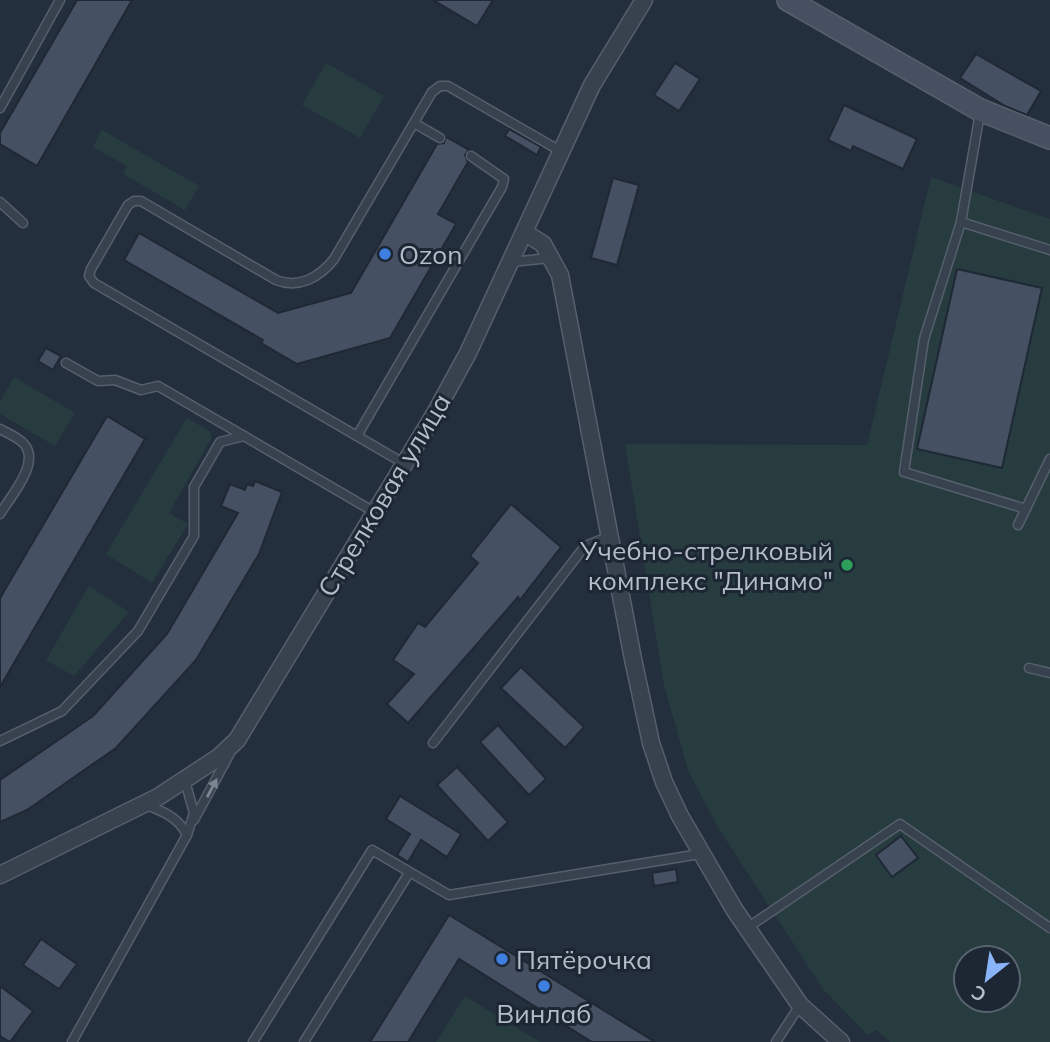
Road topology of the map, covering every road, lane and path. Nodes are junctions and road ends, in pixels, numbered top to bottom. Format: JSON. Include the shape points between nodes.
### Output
{"nodes":[{"id":1,"x":60,"y":0,"type":"edge"},
{"id":2,"x":644,"y":0,"type":"edge"},
{"id":3,"x":788,"y":0,"type":"edge"},
{"id":4,"x":0,"y":108,"type":"edge"},
{"id":5,"x":981,"y":110,"type":"junction"},
{"id":6,"x":414,"y":123,"type":"junction"},
{"id":7,"x":440,"y":138,"type":"dead end"},
{"id":8,"x":1050,"y":138,"type":"edge"},
{"id":9,"x":562,"y":152,"type":"junction"},
{"id":10,"x":471,"y":156,"type":"dead end"},
{"id":11,"x":0,"y":202,"type":"edge"},
{"id":12,"x":961,"y":222,"type":"junction"},
{"id":13,"x":23,"y":223,"type":"dead end"},
{"id":14,"x":524,"y":232,"type":"junction"},
{"id":15,"x":1050,"y":250,"type":"edge"},
{"id":16,"x":553,"y":258,"type":"junction"},
{"id":17,"x":511,"y":262,"type":"junction"},
{"id":18,"x":66,"y":363,"type":"dead end"},
{"id":19,"x":0,"y":429,"type":"edge"},
{"id":20,"x":244,"y":436,"type":"junction"},
{"id":21,"x":357,"y":436,"type":"junction"},
{"id":22,"x":1050,"y":459,"type":"edge"},
{"id":23,"x":405,"y":464,"type":"junction"},
{"id":24,"x":1026,"y":509,"type":"junction"},
{"id":25,"x":376,"y":513,"type":"junction"},
{"id":26,"x":0,"y":514,"type":"edge"},
{"id":27,"x":1018,"y":525,"type":"dead end"},
{"id":28,"x":610,"y":536,"type":"junction"},
{"id":29,"x":1028,"y":668,"type":"dead end"},
{"id":30,"x":1050,"y":673,"type":"edge"},
{"id":31,"x":237,"y":740,"type":"junction"},
{"id":32,"x":0,"y":741,"type":"edge"},
{"id":33,"x":433,"y":743,"type":"dead end"},
{"id":34,"x":186,"y":781,"type":"junction"},
{"id":35,"x":145,"y":804,"type":"junction"},
{"id":36,"x":187,"y":835,"type":"junction"},
{"id":37,"x":700,"y":854,"type":"junction"},
{"id":38,"x":409,"y":873,"type":"junction"},
{"id":39,"x":0,"y":876,"type":"edge"},
{"id":40,"x":747,"y":928,"type":"junction"},
{"id":41,"x":1050,"y":928,"type":"edge"},
{"id":42,"x":800,"y":1005,"type":"junction"},
{"id":43,"x":72,"y":1042,"type":"edge"},
{"id":44,"x":253,"y":1042,"type":"edge"},
{"id":45,"x":304,"y":1042,"type":"edge"},
{"id":46,"x":776,"y":1042,"type":"edge"},
{"id":47,"x":841,"y":1042,"type":"edge"}],
"edges":[{"from":1,"to":4,"type":"lane"},
{"from":2,"to":9,"type":"street","name":"Стрелковая улица","via":[[592,85]]},
{"from":3,"to":5,"type":"street"},
{"from":5,"to":8,"type":"street"},
{"from":5,"to":12,"type":"lane"},
{"from":6,"to":7,"type":"lane"},
{"from":6,"to":9,"type":"lane","via":[[432,92],[448,86]]},
{"from":6,"to":21,"type":"lane","via":[[334,260],[301,283],[290,286],[276,280],[141,201],[128,205],[89,276]]},
{"from":9,"to":14,"type":"street","name":"Стрелковая улица"},
{"from":10,"to":21,"type":"lane","via":[[499,172],[504,179],[502,187]]},
{"from":11,"to":13,"type":"lane"},
{"from":12,"to":15,"type":"lane"},
{"from":12,"to":24,"type":"lane","via":[[923,339],[904,472]]},
{"from":14,"to":16,"type":"street","via":[[543,244]]},
{"from":14,"to":17,"type":"street","name":"Стрелковая улица"},
{"from":16,"to":17,"type":"lane"},
{"from":16,"to":28,"type":"street"},
{"from":17,"to":23,"type":"street","name":"Стрелковая улица","via":[[468,353]]},
{"from":18,"to":20,"type":"lane","via":[[99,382],[115,380],[141,390],[158,386]]},
{"from":19,"to":26,"type":"lane","via":[[23,442],[30,454],[28,466]]},
{"from":20,"to":25,"type":"lane"},
{"from":20,"to":32,"type":"lane","via":[[220,442],[194,487],[194,536],[138,631],[62,710]]},
{"from":21,"to":23,"type":"lane"},
{"from":22,"to":24,"type":"lane"},
{"from":23,"to":25,"type":"street","name":"Стрелковая улица"},
{"from":24,"to":27,"type":"lane"},
{"from":25,"to":31,"type":"street","name":"Стрелковая улица"},
{"from":28,"to":33,"type":"lane","via":[[585,546]]},
{"from":28,"to":37,"type":"street","via":[[651,743],[664,782]]},
{"from":29,"to":30,"type":"lane"},
{"from":31,"to":34,"type":"street","name":"Стрелковая улица"},
{"from":36,"to":31,"type":"lane","one_way":true},
{"from":34,"to":35,"type":"street","name":"Стрелковая улица"},
{"from":34,"to":36,"type":"lane","via":[[194,813]]},
{"from":35,"to":36,"type":"lane","via":[[164,811]]},
{"from":35,"to":39,"type":"street","name":"Стрелковая улица"},
{"from":36,"to":43,"type":"lane"},
{"from":37,"to":38,"type":"lane","via":[[459,895],[438,891]]},
{"from":37,"to":40,"type":"street"},
{"from":38,"to":44,"type":"lane","via":[[372,850]]},
{"from":38,"to":45,"type":"lane"},
{"from":40,"to":41,"type":"lane","via":[[900,824]]},
{"from":40,"to":42,"type":"street"},
{"from":42,"to":46,"type":"lane"},
{"from":42,"to":47,"type":"street"}]}
